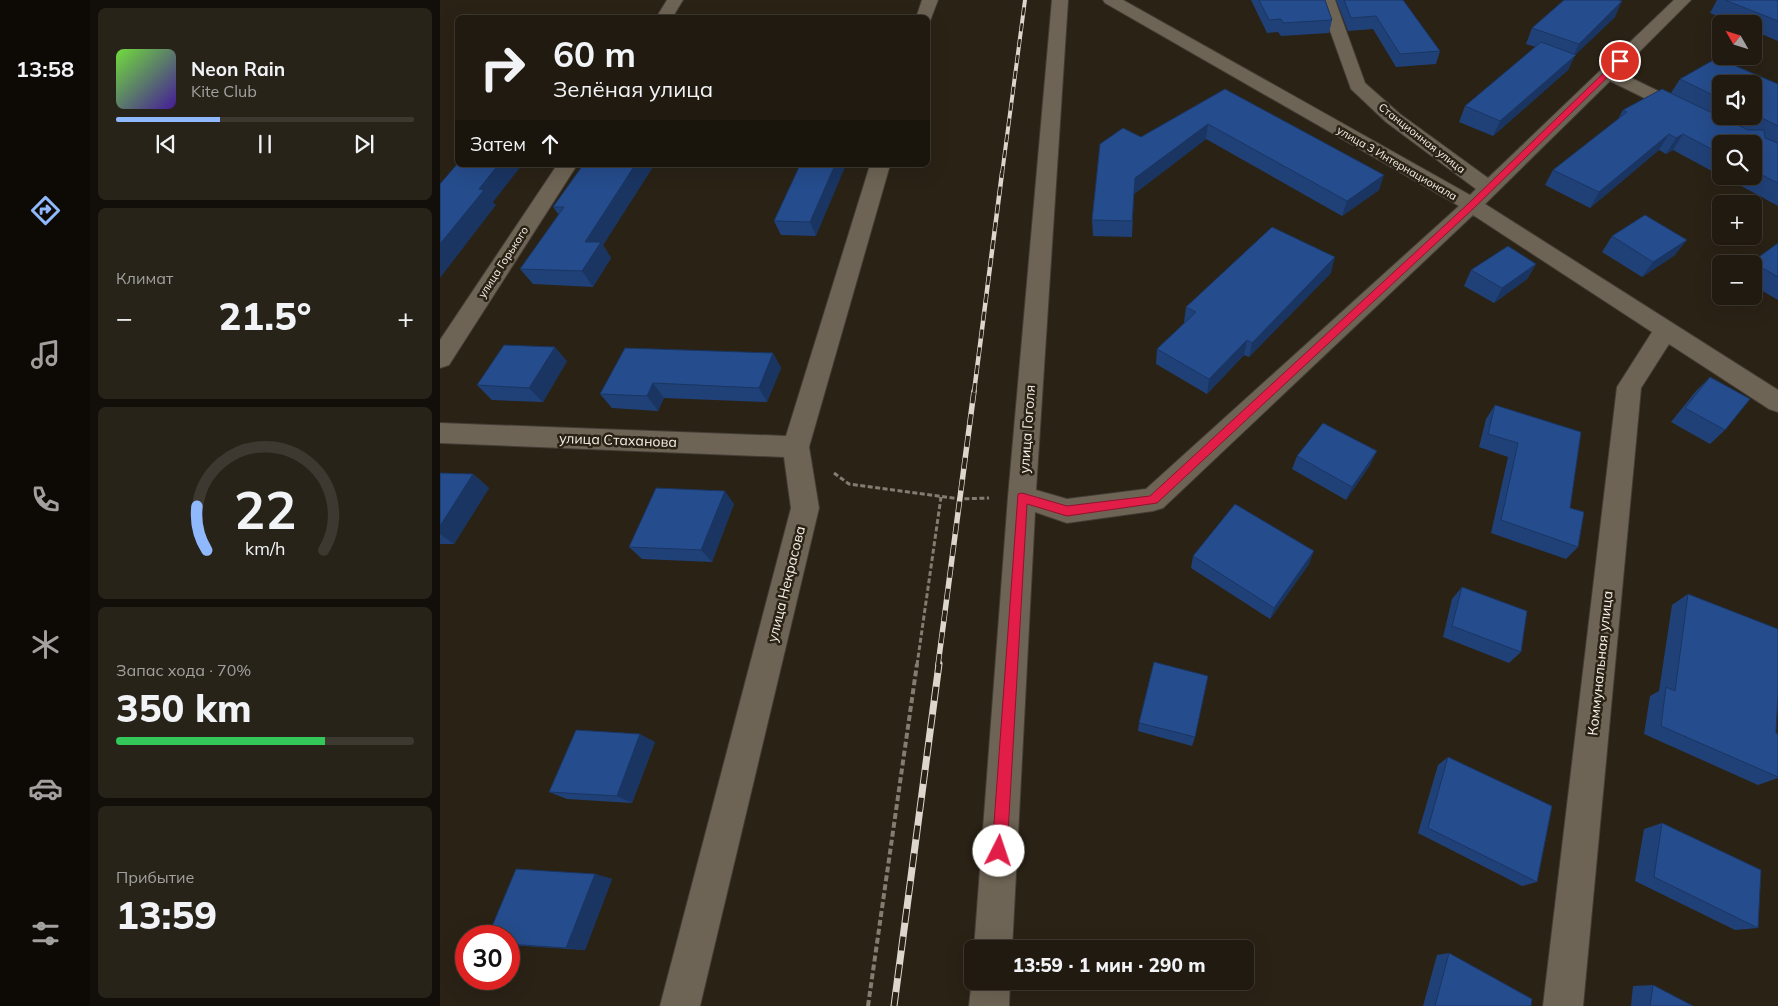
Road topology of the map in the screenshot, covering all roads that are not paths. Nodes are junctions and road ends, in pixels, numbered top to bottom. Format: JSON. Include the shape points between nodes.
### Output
{"nodes":[{"id":1,"x":675,"y":0,"type":"edge"},
{"id":2,"x":930,"y":0,"type":"edge"},
{"id":3,"x":1060,"y":0,"type":"edge"},
{"id":4,"x":1111,"y":0,"type":"edge"},
{"id":5,"x":1327,"y":0,"type":"edge"},
{"id":6,"x":1683,"y":0,"type":"edge"},
{"id":7,"x":666,"y":15,"type":"edge"},
{"id":8,"x":925,"y":15,"type":"edge"},
{"id":9,"x":1608,"y":73,"type":"junction"},
{"id":10,"x":1735,"y":135,"type":"edge"},
{"id":11,"x":566,"y":167,"type":"edge"},
{"id":12,"x":879,"y":167,"type":"edge"},
{"id":13,"x":1481,"y":197,"type":"junction"},
{"id":14,"x":1666,"y":330,"type":"junction"},
{"id":15,"x":440,"y":359,"type":"edge"},
{"id":16,"x":1778,"y":402,"type":"edge"},
{"id":17,"x":440,"y":433,"type":"edge"},
{"id":18,"x":796,"y":447,"type":"junction"},
{"id":19,"x":1022,"y":497,"type":"junction"},
{"id":20,"x":994,"y":940,"type":"edge"},
{"id":21,"x":990,"y":990,"type":"edge"},
{"id":22,"x":680,"y":1006,"type":"edge"},
{"id":23,"x":989,"y":1006,"type":"edge"},
{"id":24,"x":1563,"y":1006,"type":"edge"}],
"edges":[{"from":1,"to":7,"type":"street"},
{"from":2,"to":8,"type":"street"},
{"from":3,"to":19,"type":"street","name":"улица Гоголя"},
{"from":4,"to":13,"type":"street","name":"улица 3 Интернационала"},
{"from":5,"to":13,"type":"street","name":"Станционная улица","via":[[1357,85]]},
{"from":6,"to":9,"type":"street"},
{"from":9,"to":10,"type":"street"},
{"from":9,"to":13,"type":"street"},
{"from":11,"to":15,"type":"street","name":"улица Горького"},
{"from":12,"to":18,"type":"street","name":"улица Некрасова"},
{"from":13,"to":14,"type":"street","name":"улица 3 Интернационала"},
{"from":13,"to":19,"type":"street","via":[[1153,500],[1067,511]]},
{"from":14,"to":16,"type":"street","name":"улица 3 Интернационала"},
{"from":14,"to":24,"type":"street","name":"Коммунальная улица","via":[[1629,387]]},
{"from":17,"to":18,"type":"street","name":"улица Стаханова"},
{"from":18,"to":22,"type":"street","name":"улица Некрасова","via":[[805,508]]},
{"from":19,"to":20,"type":"street","name":"улица Гоголя"},
{"from":21,"to":23,"type":"street"}]}
